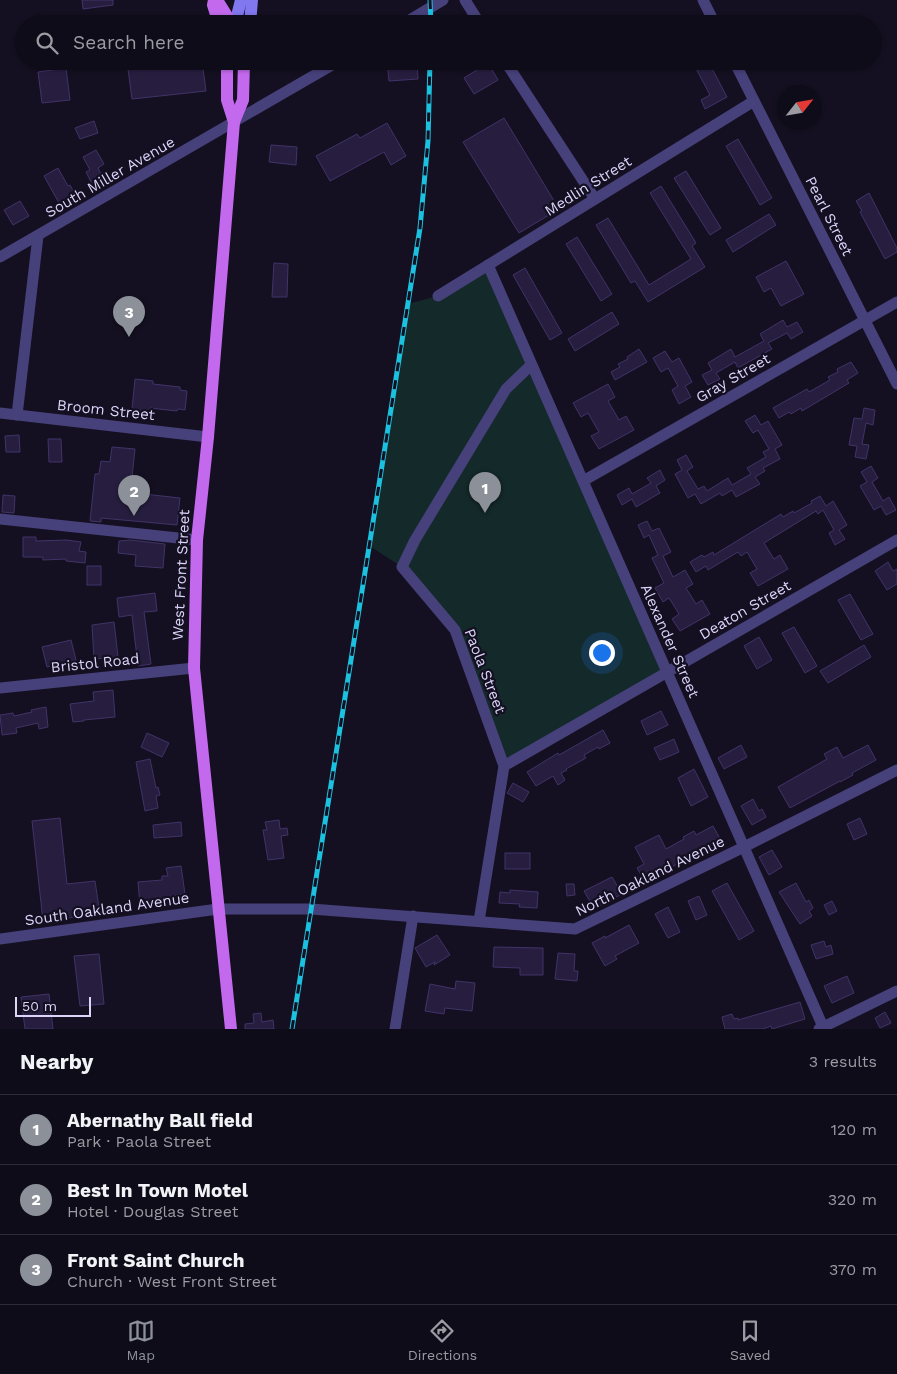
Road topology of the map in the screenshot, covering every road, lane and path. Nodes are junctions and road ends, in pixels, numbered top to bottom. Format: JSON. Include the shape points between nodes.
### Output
{"nodes":[{"id":1,"x":215,"y":0,"type":"edge"},
{"id":2,"x":241,"y":0,"type":"edge"},
{"id":3,"x":252,"y":0,"type":"edge"},
{"id":4,"x":443,"y":0,"type":"edge"},
{"id":5,"x":465,"y":0,"type":"edge"},
{"id":6,"x":703,"y":0,"type":"edge"},
{"id":7,"x":216,"y":15,"type":"edge"},
{"id":8,"x":227,"y":15,"type":"edge"},
{"id":9,"x":237,"y":15,"type":"edge"},
{"id":10,"x":251,"y":15,"type":"edge"},
{"id":11,"x":418,"y":15,"type":"edge"},
{"id":12,"x":474,"y":15,"type":"edge"},
{"id":13,"x":710,"y":15,"type":"edge"},
{"id":14,"x":227,"y":70,"type":"edge"},
{"id":15,"x":244,"y":70,"type":"edge"},
{"id":16,"x":324,"y":70,"type":"edge"},
{"id":17,"x":511,"y":70,"type":"edge"},
{"id":18,"x":738,"y":70,"type":"edge"},
{"id":19,"x":754,"y":101,"type":"junction"},
{"id":20,"x":234,"y":122,"type":"junction"},
{"id":21,"x":595,"y":199,"type":"junction"},
{"id":22,"x":38,"y":236,"type":"junction"},
{"id":23,"x":0,"y":258,"type":"edge"},
{"id":24,"x":488,"y":265,"type":"junction"},
{"id":25,"x":438,"y":296,"type":"dead end"},
{"id":26,"x":897,"y":302,"type":"edge"},
{"id":27,"x":865,"y":320,"type":"junction"},
{"id":28,"x":531,"y":365,"type":"junction"},
{"id":29,"x":897,"y":384,"type":"edge"},
{"id":30,"x":0,"y":413,"type":"edge"},
{"id":31,"x":17,"y":415,"type":"junction"},
{"id":32,"x":208,"y":437,"type":"junction"},
{"id":33,"x":583,"y":481,"type":"junction"},
{"id":34,"x":0,"y":519,"type":"edge"},
{"id":35,"x":197,"y":540,"type":"junction"},
{"id":36,"x":897,"y":540,"type":"edge"},
{"id":37,"x":194,"y":668,"type":"junction"},
{"id":38,"x":667,"y":672,"type":"junction"},
{"id":39,"x":0,"y":688,"type":"edge"},
{"id":40,"x":504,"y":766,"type":"junction"},
{"id":41,"x":897,"y":770,"type":"edge"},
{"id":42,"x":744,"y":847,"type":"junction"},
{"id":43,"x":218,"y":909,"type":"junction"},
{"id":44,"x":413,"y":916,"type":"junction"},
{"id":45,"x":479,"y":921,"type":"junction"},
{"id":46,"x":0,"y":939,"type":"edge"},
{"id":47,"x":897,"y":991,"type":"edge"},
{"id":48,"x":231,"y":1029,"type":"edge"},
{"id":49,"x":395,"y":1029,"type":"edge"},
{"id":50,"x":822,"y":1029,"type":"edge"}],
"edges":[{"from":1,"to":7,"type":"main road"},
{"from":1,"to":8,"type":"main road"},
{"from":2,"to":9,"type":"main road"},
{"from":3,"to":10,"type":"main road"},
{"from":4,"to":11,"type":"street"},
{"from":5,"to":12,"type":"street"},
{"from":6,"to":13,"type":"street"},
{"from":14,"to":20,"type":"main road","name":"West Front Street","via":[[227,100]]},
{"from":15,"to":20,"type":"main road","name":"West Front Street","via":[[243,100]]},
{"from":16,"to":20,"type":"street","name":"South Miller Avenue"},
{"from":17,"to":21,"type":"street"},
{"from":18,"to":19,"type":"street","name":"Pearl Street"},
{"from":19,"to":21,"type":"street","name":"Medlin Street"},
{"from":19,"to":27,"type":"street","name":"Pearl Street"},
{"from":20,"to":22,"type":"street","name":"South Miller Avenue"},
{"from":20,"to":32,"type":"main road","name":"West Front Street"},
{"from":21,"to":24,"type":"street","name":"Medlin Street"},
{"from":22,"to":23,"type":"street","name":"South Miller Avenue"},
{"from":22,"to":31,"type":"street"},
{"from":24,"to":25,"type":"street","name":"Medlin Street"},
{"from":24,"to":28,"type":"street","name":"Alexander Street"},
{"from":26,"to":27,"type":"street","name":"Gray Street"},
{"from":27,"to":29,"type":"street","name":"Pearl Street"},
{"from":27,"to":33,"type":"street","name":"Gray Street"},
{"from":28,"to":33,"type":"street","name":"Alexander Street"},
{"from":28,"to":40,"type":"street","name":"Paola Street","via":[[506,389],[402,567],[455,630]]},
{"from":30,"to":31,"type":"street","name":"Broom Street"},
{"from":31,"to":32,"type":"street","name":"Broom Street"},
{"from":32,"to":35,"type":"main road","name":"West Front Street"},
{"from":33,"to":38,"type":"street","name":"Alexander Street"},
{"from":34,"to":35,"type":"street"},
{"from":35,"to":37,"type":"main road","name":"West Front Street"},
{"from":36,"to":38,"type":"street","name":"Deaton Street"},
{"from":37,"to":39,"type":"street","name":"Bristol Road"},
{"from":37,"to":43,"type":"main road","name":"West Front Street"},
{"from":38,"to":40,"type":"street","name":"Deaton Street"},
{"from":38,"to":42,"type":"street","name":"Alexander Street"},
{"from":40,"to":45,"type":"street","name":"Paola Street"},
{"from":41,"to":42,"type":"street","name":"North Oakland Avenue"},
{"from":42,"to":45,"type":"street","name":"North Oakland Avenue","via":[[575,929]]},
{"from":42,"to":50,"type":"street","name":"Alexander Street"},
{"from":43,"to":44,"type":"street","name":"North Oakland Avenue","via":[[311,909]]},
{"from":43,"to":46,"type":"street","name":"South Oakland Avenue"},
{"from":43,"to":48,"type":"main road","name":"West Front Street"},
{"from":44,"to":45,"type":"street","name":"North Oakland Avenue"},
{"from":44,"to":49,"type":"street"},
{"from":47,"to":50,"type":"street"}]}
